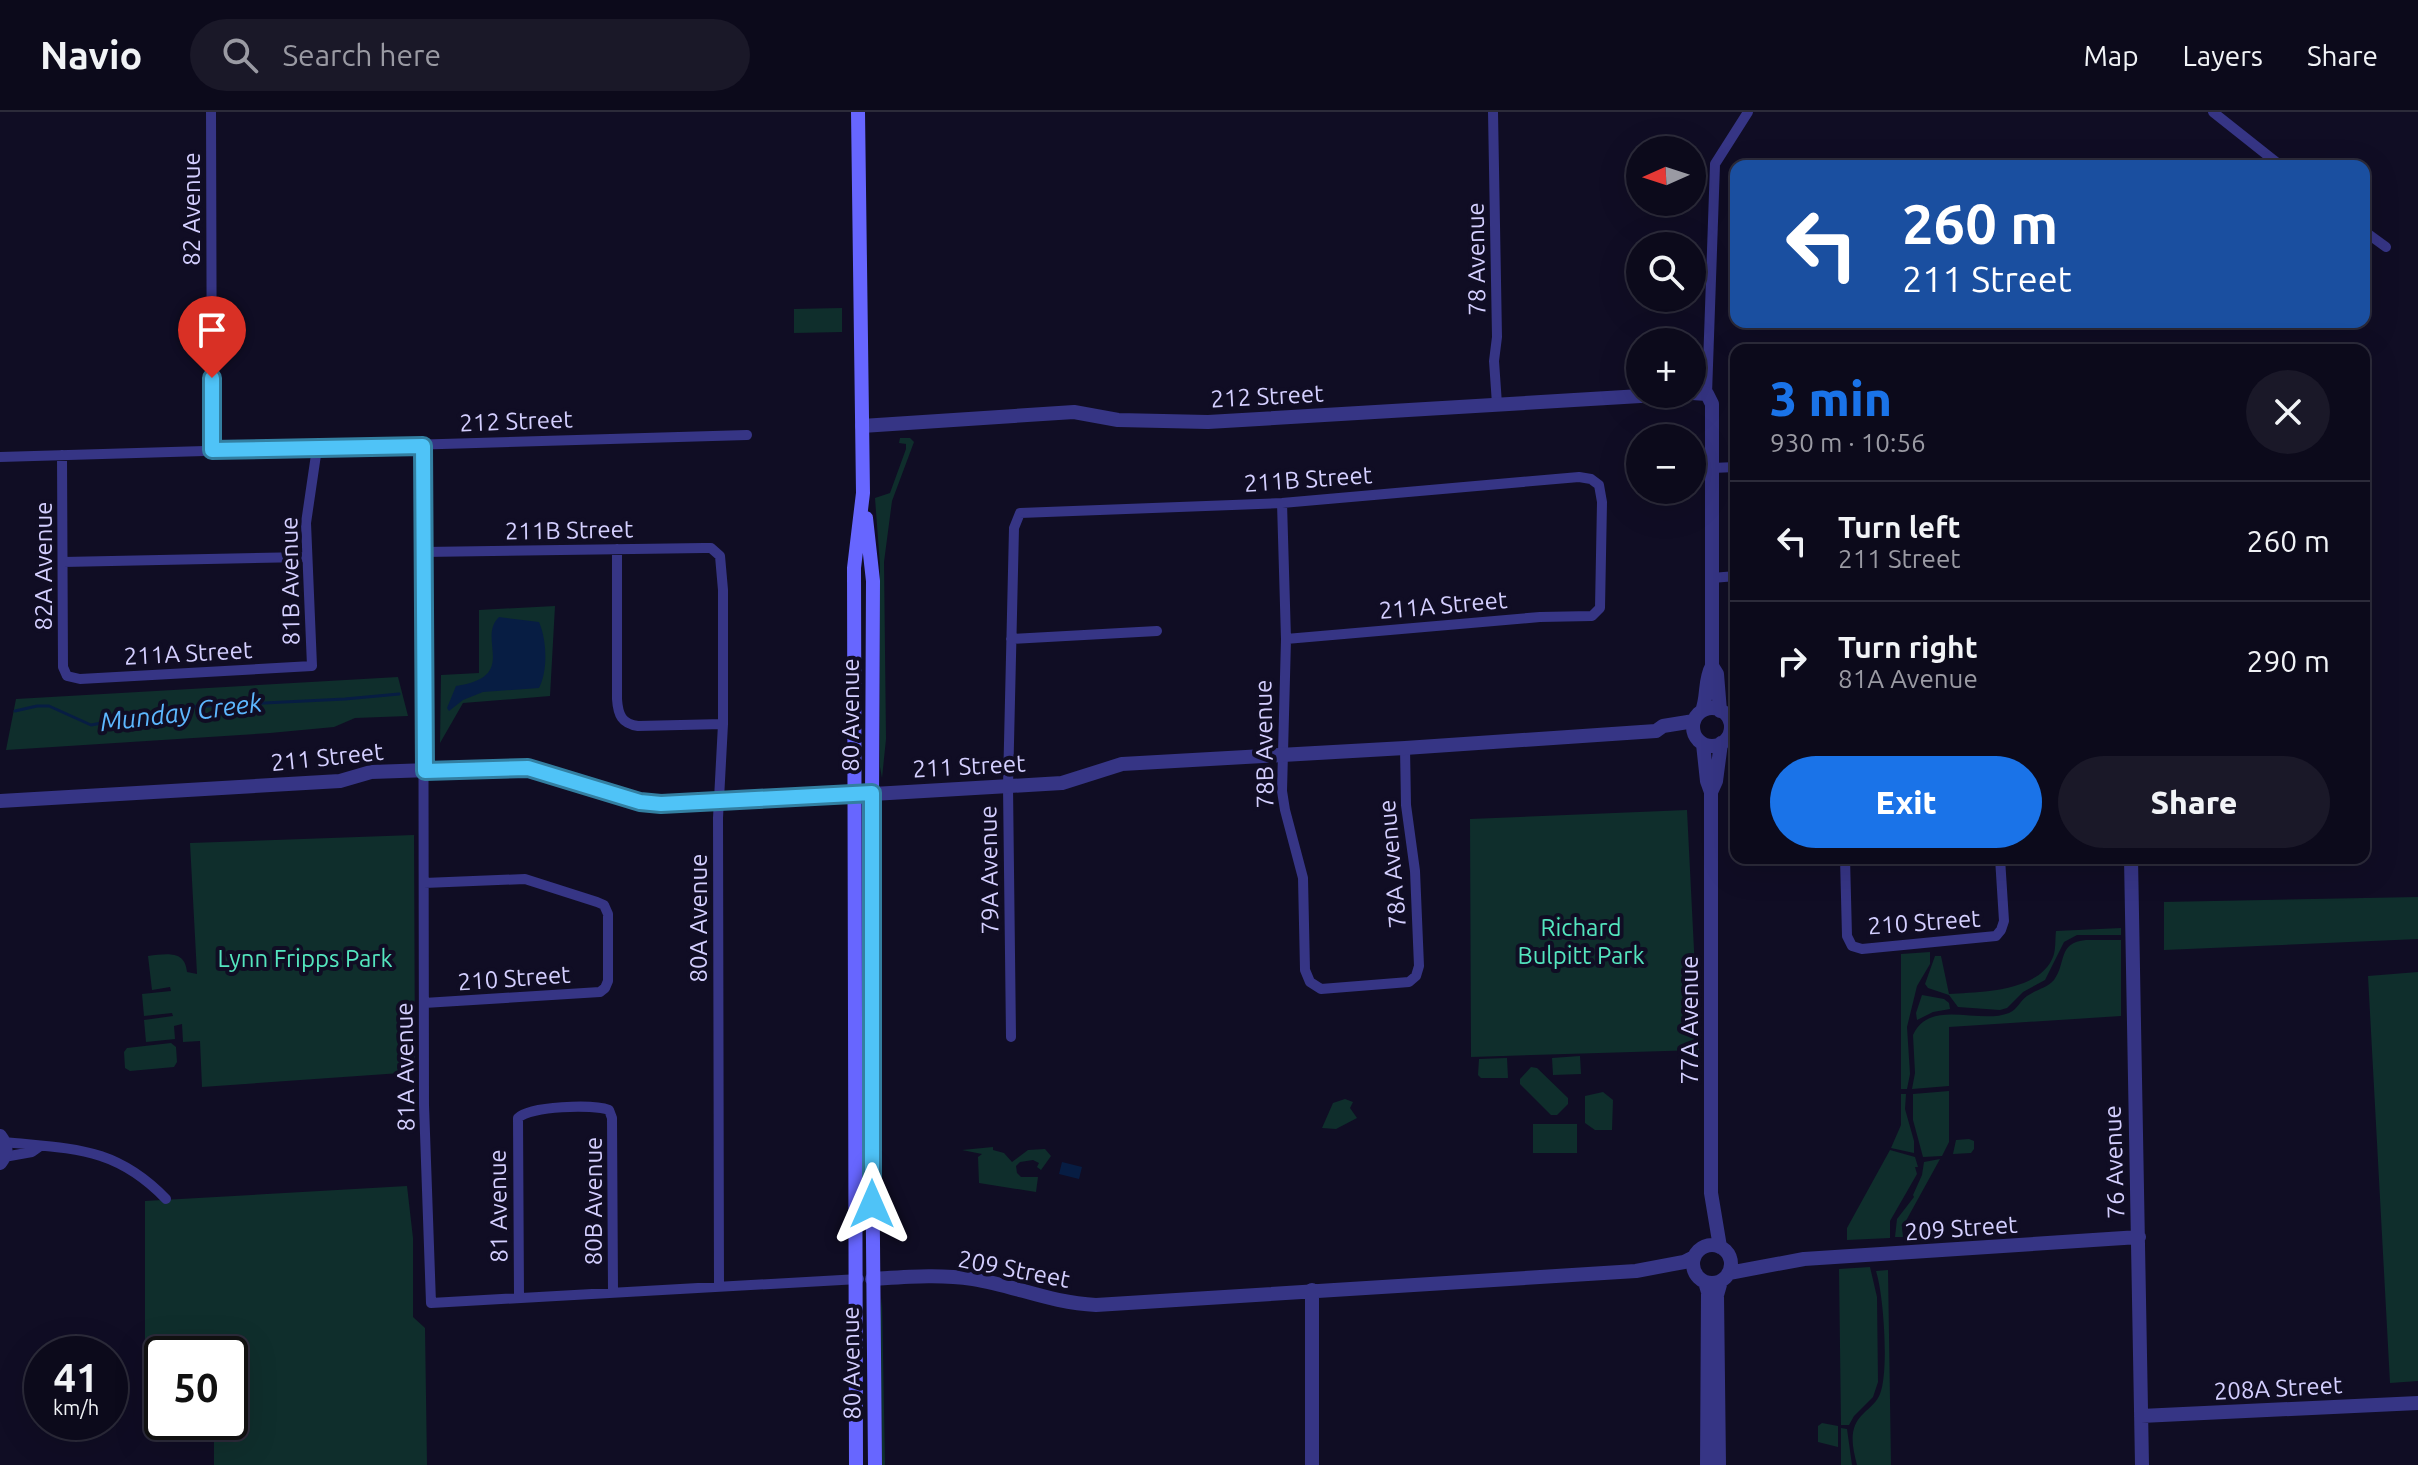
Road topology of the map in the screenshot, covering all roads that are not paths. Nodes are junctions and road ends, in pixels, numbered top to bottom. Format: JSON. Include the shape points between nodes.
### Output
{"nodes":[{"id":1,"x":211,"y":112,"type":"edge"},
{"id":2,"x":858,"y":112,"type":"edge"},
{"id":3,"x":1493,"y":112,"type":"edge"},
{"id":4,"x":1748,"y":112,"type":"edge"},
{"id":5,"x":2213,"y":112,"type":"edge"},
{"id":6,"x":2273,"y":160,"type":"edge"},
{"id":7,"x":2370,"y":235,"type":"edge"},
{"id":8,"x":2386,"y":247,"type":"dead end"},
{"id":9,"x":1706,"y":342,"type":"edge"},
{"id":10,"x":1626,"y":397,"type":"edge"},
{"id":11,"x":1706,"y":399,"type":"edge"},
{"id":12,"x":1497,"y":404,"type":"junction"},
{"id":13,"x":862,"y":426,"type":"junction"},
{"id":14,"x":747,"y":435,"type":"dead end"},
{"id":15,"x":423,"y":446,"type":"junction"},
{"id":16,"x":317,"y":448,"type":"junction"},
{"id":17,"x":212,"y":450,"type":"junction"},
{"id":18,"x":62,"y":455,"type":"junction"},
{"id":19,"x":0,"y":457,"type":"edge"},
{"id":20,"x":1730,"y":467,"type":"edge"},
{"id":21,"x":1712,"y":468,"type":"junction"},
{"id":22,"x":863,"y":493,"type":"junction"},
{"id":23,"x":1282,"y":503,"type":"junction"},
{"id":24,"x":1020,"y":513,"type":"joint"},
{"id":25,"x":617,"y":549,"type":"junction"},
{"id":26,"x":715,"y":550,"type":"joint"},
{"id":27,"x":423,"y":552,"type":"junction"},
{"id":28,"x":307,"y":557,"type":"junction"},
{"id":29,"x":63,"y":562,"type":"junction"},
{"id":30,"x":1730,"y":576,"type":"edge"},
{"id":31,"x":1712,"y":578,"type":"junction"},
{"id":32,"x":1600,"y":608,"type":"joint"},
{"id":33,"x":1157,"y":631,"type":"dead end"},
{"id":34,"x":1011,"y":639,"type":"junction"},
{"id":35,"x":1286,"y":639,"type":"junction"},
{"id":36,"x":312,"y":666,"type":"joint"},
{"id":37,"x":1712,"y":666,"type":"junction"},
{"id":38,"x":67,"y":676,"type":"joint"},
{"id":39,"x":1728,"y":715,"type":"edge"},
{"id":40,"x":1698,"y":716,"type":"junction"},
{"id":41,"x":723,"y":724,"type":"junction"},
{"id":42,"x":1656,"y":731,"type":"junction"},
{"id":43,"x":1729,"y":737,"type":"edge"},
{"id":44,"x":1700,"y":740,"type":"junction"},
{"id":45,"x":1405,"y":748,"type":"junction"},
{"id":46,"x":1283,"y":755,"type":"junction"},
{"id":47,"x":425,"y":771,"type":"junction"},
{"id":48,"x":1008,"y":786,"type":"junction"},
{"id":49,"x":1711,"y":792,"type":"junction"},
{"id":50,"x":872,"y":793,"type":"junction"},
{"id":51,"x":854,"y":794,"type":"junction"},
{"id":52,"x":0,"y":801,"type":"edge"},
{"id":53,"x":720,"y":803,"type":"junction"},
{"id":54,"x":1845,"y":864,"type":"edge"},
{"id":55,"x":2000,"y":864,"type":"edge"},
{"id":56,"x":2131,"y":864,"type":"edge"},
{"id":57,"x":424,"y":883,"type":"junction"},
{"id":58,"x":1310,"y":982,"type":"joint"},
{"id":59,"x":424,"y":1003,"type":"junction"},
{"id":60,"x":1011,"y":1037,"type":"dead end"},
{"id":61,"x":609,"y":1110,"type":"joint"},
{"id":62,"x":2,"y":1149,"type":"edge"},
{"id":63,"x":1711,"y":1193,"type":"junction"},
{"id":64,"x":166,"y":1199,"type":"dead end"},
{"id":65,"x":2139,"y":1237,"type":"junction"},
{"id":66,"x":1724,"y":1251,"type":"junction"},
{"id":67,"x":1699,"y":1252,"type":"junction"},
{"id":68,"x":1786,"y":1260,"type":"junction"},
{"id":69,"x":1636,"y":1271,"type":"junction"},
{"id":70,"x":1725,"y":1277,"type":"junction"},
{"id":71,"x":1700,"y":1278,"type":"junction"},
{"id":72,"x":855,"y":1279,"type":"junction"},
{"id":73,"x":872,"y":1279,"type":"junction"},
{"id":74,"x":719,"y":1287,"type":"junction"},
{"id":75,"x":1312,"y":1290,"type":"junction"},
{"id":76,"x":613,"y":1292,"type":"junction"},
{"id":77,"x":519,"y":1296,"type":"junction"},
{"id":78,"x":431,"y":1303,"type":"joint"},
{"id":79,"x":2418,"y":1403,"type":"edge"},
{"id":80,"x":2141,"y":1416,"type":"junction"},
{"id":81,"x":856,"y":1465,"type":"edge"},
{"id":82,"x":875,"y":1465,"type":"edge"},
{"id":83,"x":1312,"y":1465,"type":"edge"},
{"id":84,"x":1707,"y":1465,"type":"edge"},
{"id":85,"x":1719,"y":1465,"type":"edge"},
{"id":86,"x":2142,"y":1465,"type":"edge"}],
"edges":[{"from":1,"to":17,"type":"street","name":"82 Avenue"},
{"from":2,"to":13,"type":"main road","name":"80 Avenue"},
{"from":3,"to":12,"type":"street","name":"78 Avenue"},
{"from":4,"to":9,"type":"street","via":[[1715,164]]},
{"from":5,"to":6,"type":"street"},
{"from":7,"to":8,"type":"street"},
{"from":10,"to":12,"type":"street","name":"212 Street"},
{"from":11,"to":21,"type":"street","via":[[1712,404]]},
{"from":12,"to":13,"type":"street","name":"212 Street","via":[[1208,422],[1118,420],[1074,412]]},
{"from":13,"to":22,"type":"main road","name":"80 Avenue"},
{"from":14,"to":15,"type":"street","name":"212 Street"},
{"from":15,"to":16,"type":"street","name":"212 Street"},
{"from":15,"to":27,"type":"street","name":"81A Avenue"},
{"from":16,"to":17,"type":"street","name":"212 Street"},
{"from":16,"to":28,"type":"street","name":"81B Avenue","via":[[306,523]]},
{"from":17,"to":18,"type":"street","name":"212 Street"},
{"from":18,"to":19,"type":"street","name":"212 Street"},
{"from":18,"to":29,"type":"street","name":"82A Avenue"},
{"from":20,"to":21,"type":"street"},
{"from":21,"to":31,"type":"street"},
{"from":22,"to":50,"type":"main road","name":"80 Avenue","via":[[873,581]]},
{"from":22,"to":51,"type":"main road","name":"80 Avenue","via":[[854,568]]},
{"from":23,"to":24,"type":"street","name":"211B Street"},
{"from":23,"to":32,"type":"street","name":"211B Street","via":[[1579,477],[1597,483],[1602,502]]},
{"from":23,"to":35,"type":"street","name":"78B Avenue"},
{"from":24,"to":34,"type":"street","name":"79A Avenue","via":[[1014,528]]},
{"from":25,"to":26,"type":"street","name":"211B Street"},
{"from":25,"to":27,"type":"street","name":"211B Street"},
{"from":25,"to":41,"type":"street","via":[[617,705],[624,722]]},
{"from":26,"to":41,"type":"street","name":"80A Avenue","via":[[722,563]]},
{"from":27,"to":47,"type":"street","name":"81A Avenue"},
{"from":28,"to":29,"type":"street"},
{"from":28,"to":36,"type":"street","name":"81B Avenue"},
{"from":29,"to":38,"type":"street","name":"82A Avenue"},
{"from":30,"to":31,"type":"street"},
{"from":31,"to":37,"type":"street"},
{"from":32,"to":35,"type":"street","name":"211A Street","via":[[1592,616]]},
{"from":33,"to":34,"type":"street"},
{"from":34,"to":48,"type":"street","name":"79A Avenue"},
{"from":35,"to":46,"type":"street","name":"78B Avenue"},
{"from":36,"to":38,"type":"street","name":"211A Street"},
{"from":37,"to":39,"type":"street"},
{"from":37,"to":40,"type":"street"},
{"from":39,"to":40,"type":"street","via":[[1711,709]]},
{"from":39,"to":43,"type":"street"},
{"from":40,"to":42,"type":"street","name":"211 Street"},
{"from":40,"to":44,"type":"street"},
{"from":41,"to":53,"type":"street","name":"80A Avenue"},
{"from":42,"to":44,"type":"street","name":"211 Street"},
{"from":42,"to":45,"type":"street","name":"211 Street"},
{"from":43,"to":44,"type":"street","via":[[1715,746]]},
{"from":43,"to":49,"type":"street","name":"77A Avenue"},
{"from":44,"to":49,"type":"street","name":"77A Avenue"},
{"from":45,"to":46,"type":"street","name":"211 Street"},
{"from":45,"to":58,"type":"street","name":"78A Avenue","via":[[1415,871],[1416,976],[1409,982],[1321,989]]},
{"from":46,"to":48,"type":"street","name":"211 Street","via":[[1122,764],[1062,783]]},
{"from":46,"to":58,"type":"street","name":"78B Avenue","via":[[1285,810],[1303,878],[1305,970]]},
{"from":47,"to":52,"type":"street","name":"211 Street"},
{"from":47,"to":53,"type":"street","name":"211 Street","via":[[528,768],[640,802]]},
{"from":47,"to":57,"type":"street","name":"81A Avenue"},
{"from":48,"to":50,"type":"street","name":"211 Street"},
{"from":48,"to":60,"type":"street","name":"79A Avenue"},
{"from":49,"to":63,"type":"street","name":"77A Avenue"},
{"from":50,"to":51,"type":"street","name":"211 Street"},
{"from":50,"to":73,"type":"main road","name":"80 Avenue"},
{"from":51,"to":53,"type":"street","name":"211 Street"},
{"from":51,"to":72,"type":"main road","name":"80 Avenue"},
{"from":53,"to":74,"type":"street","name":"80A Avenue"},
{"from":54,"to":55,"type":"street","name":"210 Street","via":[[1847,936],[1852,946],[1862,949],[1998,934],[2004,921]]},
{"from":56,"to":65,"type":"street","name":"76 Avenue"},
{"from":57,"to":59,"type":"street","name":"81A Avenue"},
{"from":57,"to":59,"type":"street","name":"210 Street","via":[[525,879],[604,905],[608,914],[608,981],[600,992]]},
{"from":59,"to":78,"type":"street","name":"81A Avenue"},
{"from":61,"to":76,"type":"street","name":"80B Avenue"},
{"from":61,"to":77,"type":"street","name":"81 Avenue","via":[[536,1110],[520,1115]]},
{"from":62,"to":64,"type":"street","via":[[71,1148],[110,1158],[127,1165]]},
{"from":63,"to":66,"type":"street","name":"77A Avenue"},
{"from":63,"to":67,"type":"street"},
{"from":65,"to":68,"type":"street","name":"209 Street"},
{"from":65,"to":80,"type":"street","name":"76 Avenue"},
{"from":66,"to":67,"type":"street","name":"209 Street"},
{"from":66,"to":68,"type":"street","name":"209 Street"},
{"from":66,"to":70,"type":"street","name":"77A Avenue"},
{"from":67,"to":69,"type":"street","name":"209 Street","via":[[1684,1262]]},
{"from":67,"to":71,"type":"street","via":[[1694,1269]]},
{"from":68,"to":70,"type":"street","name":"209 Street"},
{"from":69,"to":71,"type":"street","name":"209 Street"},
{"from":69,"to":75,"type":"street","name":"209 Street"},
{"from":70,"to":71,"type":"street","name":"209 Street"},
{"from":70,"to":85,"type":"street","via":[[1717,1295]]},
{"from":71,"to":84,"type":"street","via":[[1708,1292]]},
{"from":72,"to":73,"type":"street","name":"209 Street"},
{"from":72,"to":74,"type":"street","name":"209 Street"},
{"from":72,"to":81,"type":"main road","name":"80 Avenue"},
{"from":73,"to":75,"type":"street","name":"209 Street","via":[[952,1277],[1096,1305]]},
{"from":73,"to":82,"type":"main road","name":"80 Avenue"},
{"from":74,"to":76,"type":"street","name":"209 Street"},
{"from":75,"to":83,"type":"street"},
{"from":76,"to":77,"type":"street","name":"209 Street"},
{"from":77,"to":78,"type":"street","name":"209 Street"},
{"from":79,"to":80,"type":"street","name":"208A Street"},
{"from":80,"to":86,"type":"street","name":"76 Avenue"}]}
